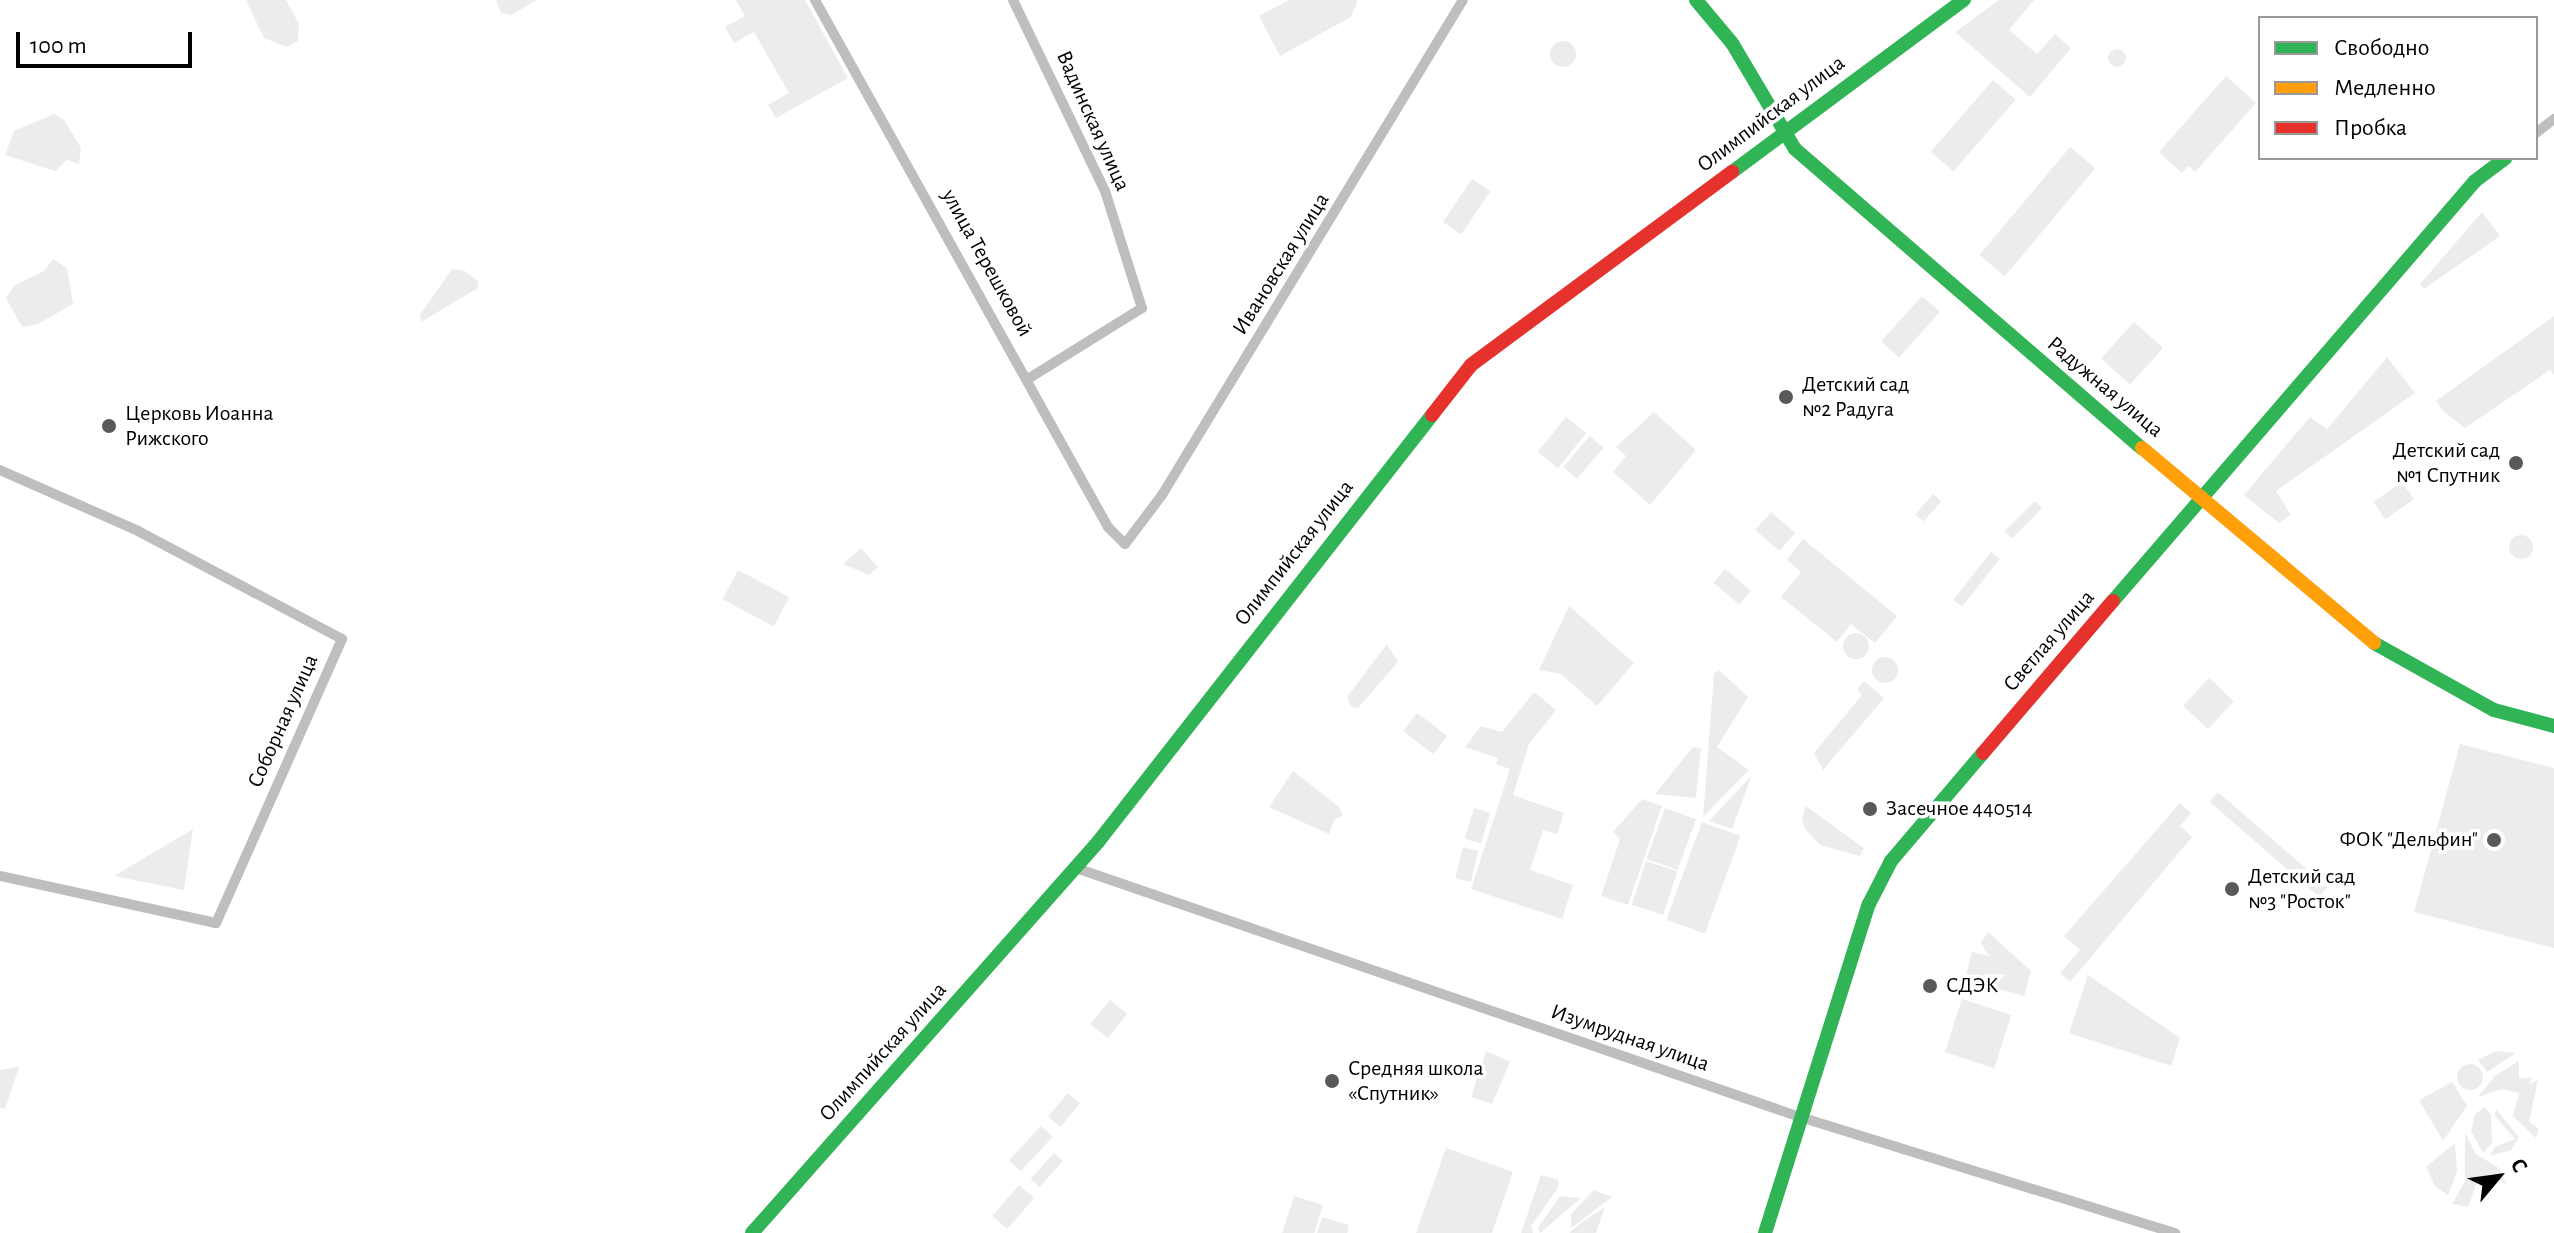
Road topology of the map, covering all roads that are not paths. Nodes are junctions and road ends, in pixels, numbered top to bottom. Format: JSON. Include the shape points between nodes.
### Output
{"nodes":[{"id":1,"x":815,"y":0,"type":"edge"},
{"id":2,"x":1013,"y":0,"type":"edge"},
{"id":3,"x":1463,"y":0,"type":"edge"},
{"id":4,"x":1696,"y":0,"type":"edge"},
{"id":5,"x":1964,"y":0,"type":"edge"},
{"id":6,"x":2554,"y":119,"type":"edge"},
{"id":7,"x":2538,"y":131,"type":"edge"},
{"id":8,"x":1783,"y":134,"type":"junction"},
{"id":9,"x":2502,"y":160,"type":"edge"},
{"id":10,"x":1028,"y":379,"type":"junction"},
{"id":11,"x":0,"y":470,"type":"edge"},
{"id":12,"x":2201,"y":497,"type":"junction"},
{"id":13,"x":1125,"y":544,"type":"joint"},
{"id":14,"x":2554,"y":726,"type":"edge"},
{"id":15,"x":1076,"y":868,"type":"junction"},
{"id":16,"x":0,"y":876,"type":"edge"},
{"id":17,"x":1800,"y":1117,"type":"junction"},
{"id":18,"x":752,"y":1233,"type":"edge"},
{"id":19,"x":1765,"y":1233,"type":"edge"},
{"id":20,"x":2175,"y":1233,"type":"edge"}],
"edges":[{"from":1,"to":10,"type":"street","name":"улица Терешковой"},
{"from":2,"to":10,"type":"street","name":"Вадинская улица","via":[[1105,191],[1142,308]]},
{"from":3,"to":13,"type":"street","name":"Ивановская улица","via":[[1169,484]]},
{"from":4,"to":8,"type":"street","name":"Радужная улица","via":[[1732,43]]},
{"from":5,"to":8,"type":"street","name":"Олимпийская улица"},
{"from":6,"to":7,"type":"street"},
{"from":8,"to":12,"type":"street","name":"Радужная улица","via":[[1904,245]]},
{"from":8,"to":15,"type":"street","name":"Олимпийская улица","via":[[1471,365]]},
{"from":9,"to":12,"type":"street","name":"Светлая улица","via":[[2475,181]]},
{"from":10,"to":13,"type":"street","name":"улица Терешковой","via":[[1108,527]]},
{"from":11,"to":16,"type":"street","name":"Соборная улица","via":[[138,531],[342,639],[216,923]]},
{"from":12,"to":14,"type":"street","name":"Радужная улица","via":[[2377,646],[2494,710]]},
{"from":12,"to":17,"type":"street","name":"Светлая улица","via":[[1891,861],[1869,904]]},
{"from":15,"to":17,"type":"street","name":"Изумрудная улица"},
{"from":15,"to":18,"type":"street","name":"Олимпийская улица"},
{"from":17,"to":19,"type":"street","name":"Светлая улица"},
{"from":17,"to":20,"type":"street","name":"Изумрудная улица"}]}
